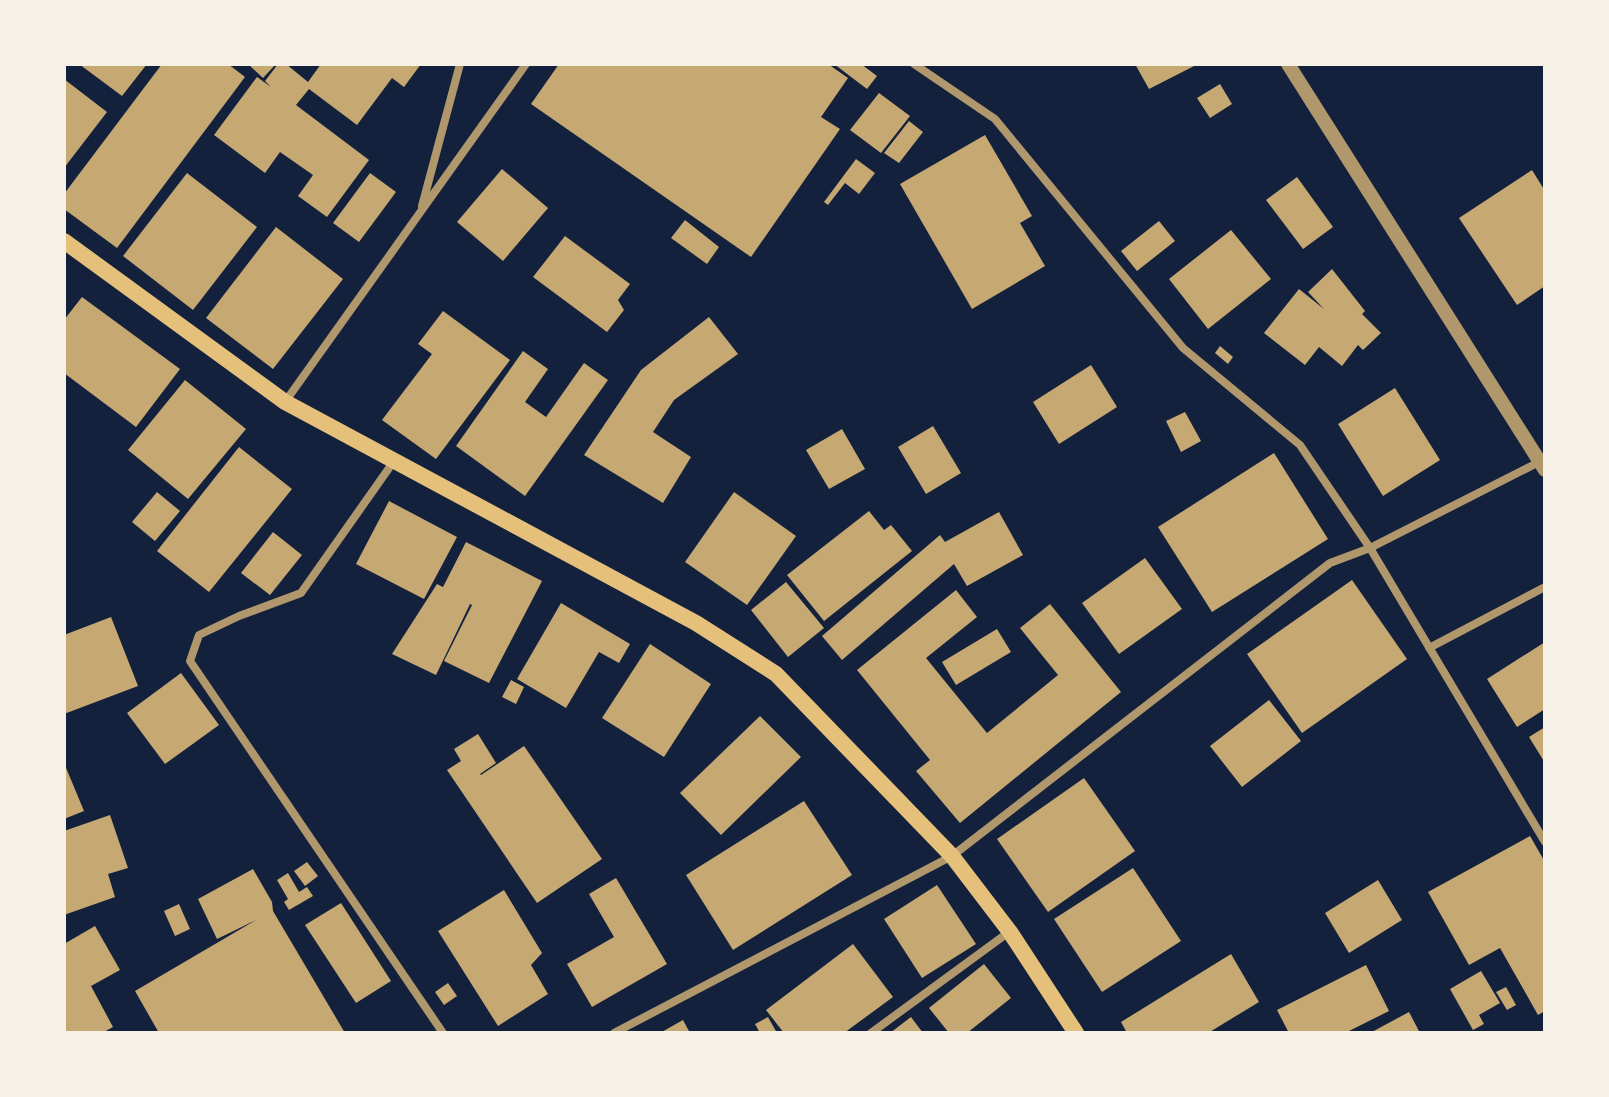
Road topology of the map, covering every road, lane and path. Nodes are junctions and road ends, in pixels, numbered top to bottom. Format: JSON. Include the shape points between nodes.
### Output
{"nodes":[{"id":1,"x":460,"y":64,"type":"edge"},
{"id":2,"x":526,"y":64,"type":"edge"},
{"id":3,"x":914,"y":64,"type":"edge"},
{"id":4,"x":1288,"y":64,"type":"edge"},
{"id":5,"x":420,"y":213,"type":"junction"},
{"id":6,"x":64,"y":241,"type":"edge"},
{"id":7,"x":285,"y":402,"type":"junction"},
{"id":8,"x":394,"y":461,"type":"junction"},
{"id":9,"x":1543,"y":463,"type":"edge"},
{"id":10,"x":1370,"y":548,"type":"junction"},
{"id":11,"x":1545,"y":587,"type":"edge"},
{"id":12,"x":1429,"y":648,"type":"junction"},
{"id":13,"x":1545,"y":842,"type":"edge"},
{"id":14,"x":952,"y":856,"type":"junction"},
{"id":15,"x":1010,"y":932,"type":"junction"},
{"id":16,"x":443,"y":1033,"type":"edge"},
{"id":17,"x":614,"y":1033,"type":"edge"},
{"id":18,"x":871,"y":1033,"type":"edge"},
{"id":19,"x":1076,"y":1033,"type":"edge"}],
"edges":[{"from":1,"to":5,"type":"street"},
{"from":2,"to":5,"type":"street"},
{"from":3,"to":10,"type":"street","via":[[995,119],[1183,348],[1300,445]]},
{"from":4,"to":9,"type":"street"},
{"from":5,"to":7,"type":"street"},
{"from":6,"to":7,"type":"main road"},
{"from":7,"to":8,"type":"main road"},
{"from":8,"to":14,"type":"main road","via":[[696,623],[776,674]]},
{"from":8,"to":16,"type":"street","via":[[301,593],[199,635],[190,661]]},
{"from":9,"to":10,"type":"street"},
{"from":10,"to":12,"type":"street"},
{"from":10,"to":14,"type":"street","via":[[1330,563]]},
{"from":11,"to":12,"type":"street"},
{"from":12,"to":13,"type":"street"},
{"from":14,"to":15,"type":"main road"},
{"from":14,"to":17,"type":"street"},
{"from":15,"to":18,"type":"street"},
{"from":15,"to":19,"type":"main road"}]}
